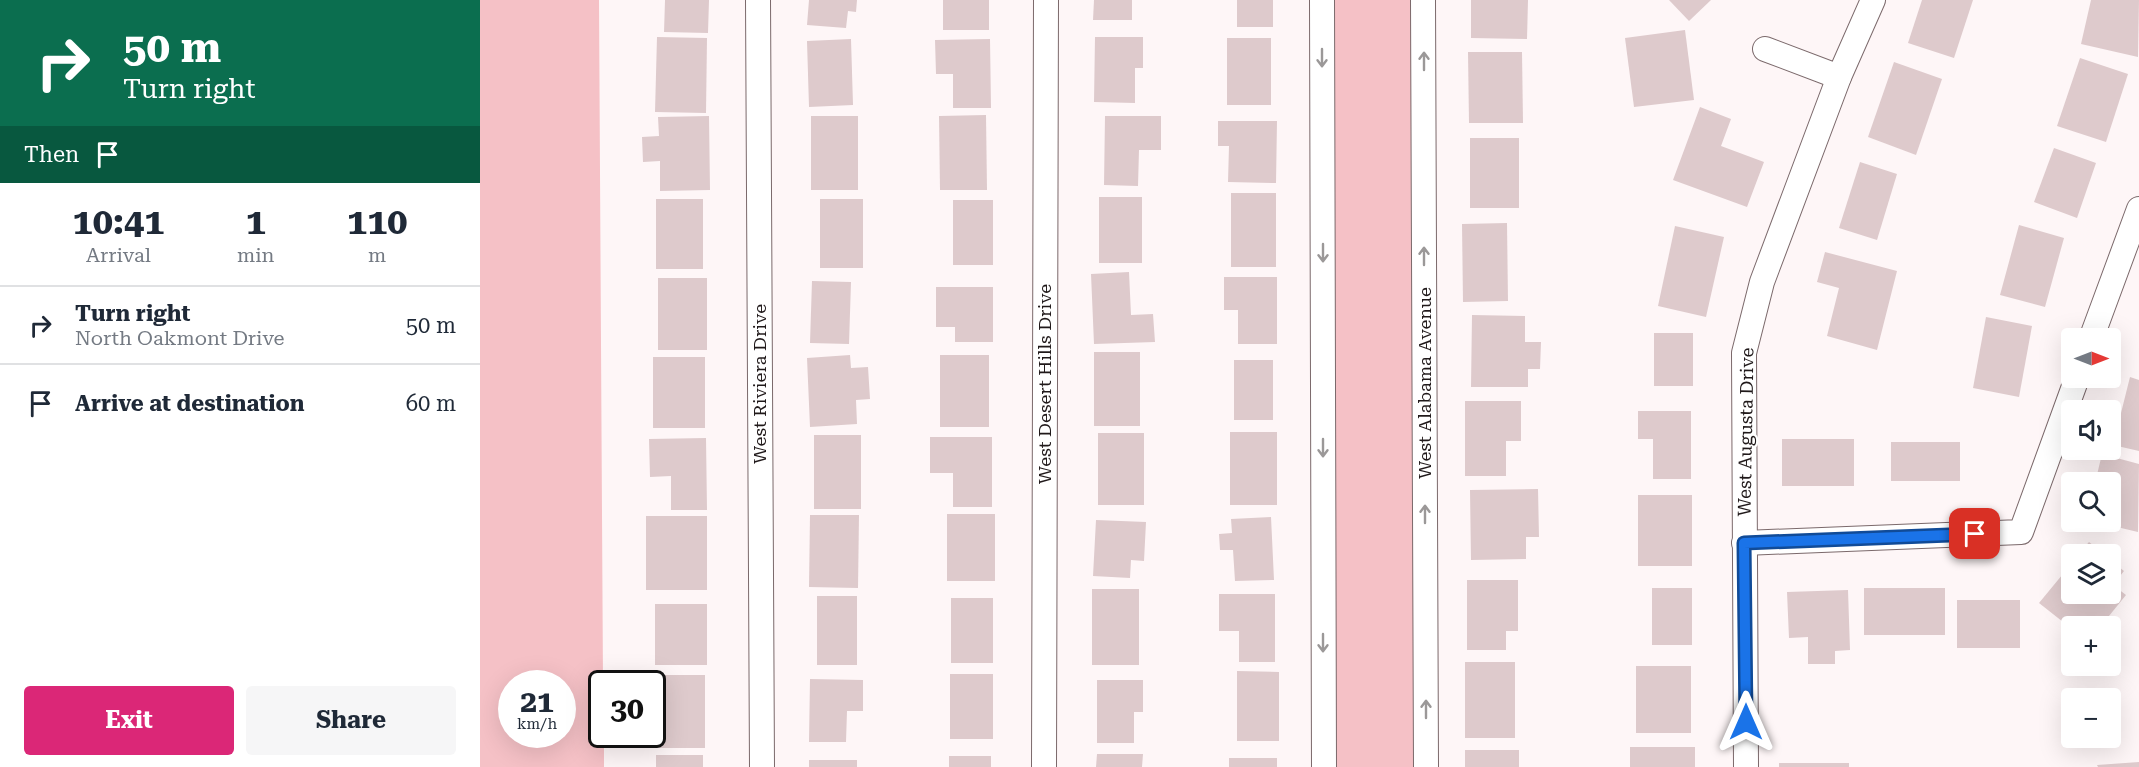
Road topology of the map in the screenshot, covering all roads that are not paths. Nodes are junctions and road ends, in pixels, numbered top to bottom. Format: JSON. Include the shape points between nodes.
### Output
{"nodes":[{"id":1,"x":758,"y":0,"type":"edge"},
{"id":2,"x":1046,"y":0,"type":"edge"},
{"id":3,"x":1322,"y":0,"type":"edge"},
{"id":4,"x":1423,"y":0,"type":"edge"},
{"id":5,"x":1873,"y":0,"type":"edge"},
{"id":6,"x":1765,"y":50,"type":"dead end"},
{"id":7,"x":1839,"y":77,"type":"junction"},
{"id":8,"x":2139,"y":209,"type":"edge"},
{"id":9,"x":2095,"y":328,"type":"edge"},
{"id":10,"x":2073,"y":388,"type":"edge"},
{"id":11,"x":1744,"y":543,"type":"junction"},
{"id":12,"x":762,"y":767,"type":"edge"},
{"id":13,"x":1044,"y":767,"type":"edge"},
{"id":14,"x":1324,"y":767,"type":"edge"},
{"id":15,"x":1426,"y":767,"type":"edge"},
{"id":16,"x":1746,"y":767,"type":"edge"}],
"edges":[{"from":1,"to":12,"type":"street","name":"West Riviera Drive"},
{"from":2,"to":13,"type":"street","name":"West Desert Hills Drive"},
{"from":3,"to":14,"type":"street","one_way":true},
{"from":15,"to":4,"type":"street","name":"West Alabama Avenue","one_way":true},
{"from":5,"to":7,"type":"street","name":"West Augusta Drive"},
{"from":6,"to":7,"type":"street"},
{"from":7,"to":11,"type":"street","name":"West Augusta Drive","via":[[1762,282],[1744,353]]},
{"from":8,"to":9,"type":"street"},
{"from":10,"to":11,"type":"street","via":[[2021,532]]},
{"from":11,"to":16,"type":"street","name":"West Augusta Drive"}]}
